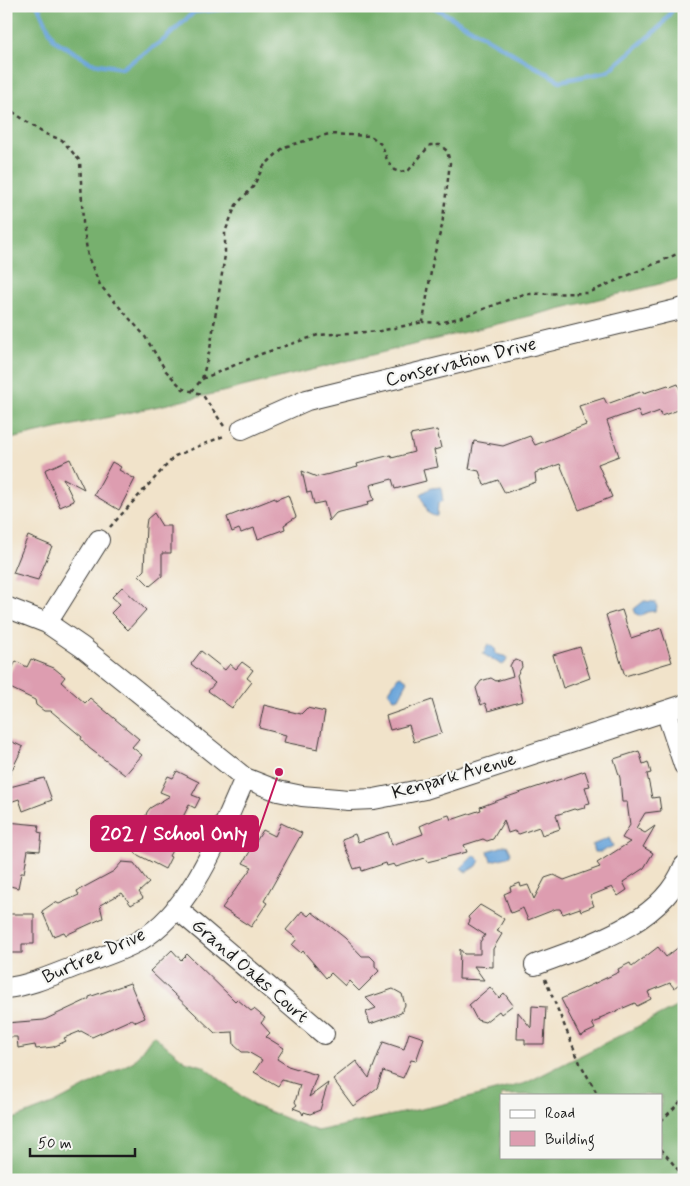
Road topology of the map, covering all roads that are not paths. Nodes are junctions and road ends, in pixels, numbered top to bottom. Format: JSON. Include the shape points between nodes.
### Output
{"nodes":[{"id":1,"x":684,"y":308,"type":"edge"},
{"id":2,"x":242,"y":429,"type":"dead end"},
{"id":3,"x":99,"y":540,"type":"road end"},
{"id":4,"x":6,"y":607,"type":"edge"},
{"id":5,"x":47,"y":623,"type":"junction"},
{"id":6,"x":675,"y":708,"type":"edge"},
{"id":7,"x":684,"y":765,"type":"edge"},
{"id":8,"x":245,"y":778,"type":"junction"},
{"id":9,"x":684,"y":866,"type":"edge"},
{"id":10,"x":176,"y":908,"type":"junction"},
{"id":11,"x":535,"y":965,"type":"road end"},
{"id":12,"x":6,"y":988,"type":"edge"},
{"id":13,"x":324,"y":1034,"type":"dead end"}],
"edges":[{"from":1,"to":2,"type":"street","name":"Conservation Drive","via":[[307,400]]},
{"from":3,"to":5,"type":"street"},
{"from":4,"to":5,"type":"street","name":"Kenpark Avenue"},
{"from":5,"to":8,"type":"street","name":"Kenpark Avenue","via":[[82,647]]},
{"from":6,"to":7,"type":"street"},
{"from":6,"to":8,"type":"street","name":"Kenpark Avenue","via":[[425,789],[374,799],[302,796]]},
{"from":8,"to":10,"type":"street","name":"Burtree Drive","via":[[222,830]]},
{"from":9,"to":11,"type":"street","via":[[661,901],[625,928]]},
{"from":10,"to":12,"type":"street","name":"Burtree Drive","via":[[161,925],[138,941],[24,986]]},
{"from":10,"to":13,"type":"street","name":"Grand Oaks Court"}]}
